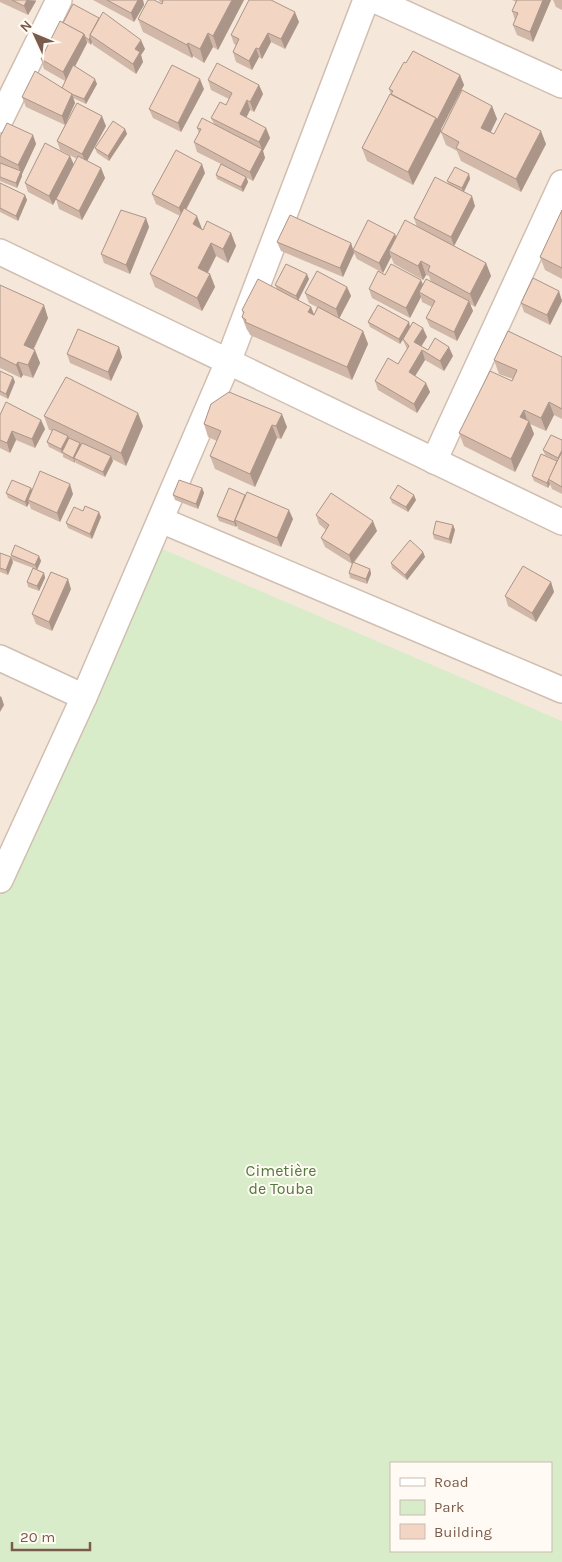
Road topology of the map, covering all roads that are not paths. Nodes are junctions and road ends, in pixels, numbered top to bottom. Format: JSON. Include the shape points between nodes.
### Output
{"nodes":[{"id":1,"x":59,"y":0,"type":"edge"},
{"id":2,"x":366,"y":0,"type":"edge"},
{"id":3,"x":375,"y":0,"type":"edge"},
{"id":4,"x":562,"y":85,"type":"edge"},
{"id":5,"x":0,"y":120,"type":"edge"},
{"id":6,"x":562,"y":183,"type":"edge"},
{"id":7,"x":0,"y":252,"type":"edge"},
{"id":8,"x":228,"y":362,"type":"junction"},
{"id":9,"x":434,"y":461,"type":"junction"},
{"id":10,"x":161,"y":520,"type":"junction"},
{"id":11,"x":562,"y":522,"type":"edge"},
{"id":12,"x":0,"y":658,"type":"edge"},
{"id":13,"x":562,"y":690,"type":"edge"},
{"id":14,"x":84,"y":697,"type":"junction"},
{"id":15,"x":0,"y":880,"type":"edge"}],
"edges":[{"from":1,"to":5,"type":"street"},
{"from":2,"to":8,"type":"street"},
{"from":3,"to":4,"type":"street"},
{"from":6,"to":9,"type":"street"},
{"from":7,"to":8,"type":"street"},
{"from":8,"to":9,"type":"street"},
{"from":8,"to":10,"type":"street"},
{"from":9,"to":11,"type":"street"},
{"from":10,"to":13,"type":"street"},
{"from":10,"to":14,"type":"street"},
{"from":12,"to":14,"type":"street"},
{"from":14,"to":15,"type":"street"}]}
